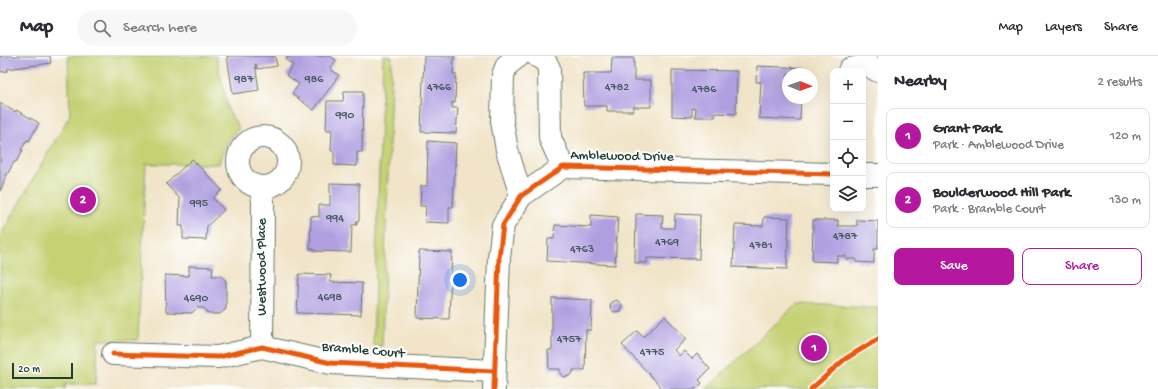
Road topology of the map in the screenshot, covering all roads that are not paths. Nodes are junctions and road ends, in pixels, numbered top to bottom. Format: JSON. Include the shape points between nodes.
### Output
{"nodes":[{"id":1,"x":519,"y":56,"type":"edge"},
{"id":2,"x":537,"y":56,"type":"edge"},
{"id":3,"x":854,"y":68,"type":"edge"},
{"id":4,"x":878,"y":71,"type":"edge"},
{"id":5,"x":563,"y":167,"type":"junction"},
{"id":6,"x":830,"y":174,"type":"edge"},
{"id":7,"x":866,"y":175,"type":"edge"},
{"id":8,"x":878,"y":175,"type":"edge"},
{"id":9,"x":261,"y":187,"type":"dead end"},
{"id":10,"x":521,"y":196,"type":"junction"},
{"id":11,"x":262,"y":347,"type":"junction"},
{"id":12,"x":113,"y":354,"type":"dead end"},
{"id":13,"x":494,"y":380,"type":"edge"}],
"edges":[{"from":1,"to":10,"type":"street","via":[[507,65],[503,75],[502,121],[507,150]]},
{"from":2,"to":5,"type":"street","name":"Amblewood Drive","via":[[545,61],[549,68],[550,138]]},
{"from":3,"to":4,"type":"street","via":[[868,65]]},
{"from":5,"to":6,"type":"street","name":"Amblewood Drive"},
{"from":5,"to":10,"type":"street","name":"Amblewood Drive"},
{"from":7,"to":8,"type":"street"},
{"from":9,"to":11,"type":"street","name":"Westwood Place"},
{"from":10,"to":13,"type":"street","name":"Amblewood Drive","via":[[503,225],[499,258]]},
{"from":11,"to":12,"type":"street","name":"Bramble Court","via":[[218,357]]},
{"from":11,"to":13,"type":"street","name":"Bramble Court","via":[[331,362]]}]}
